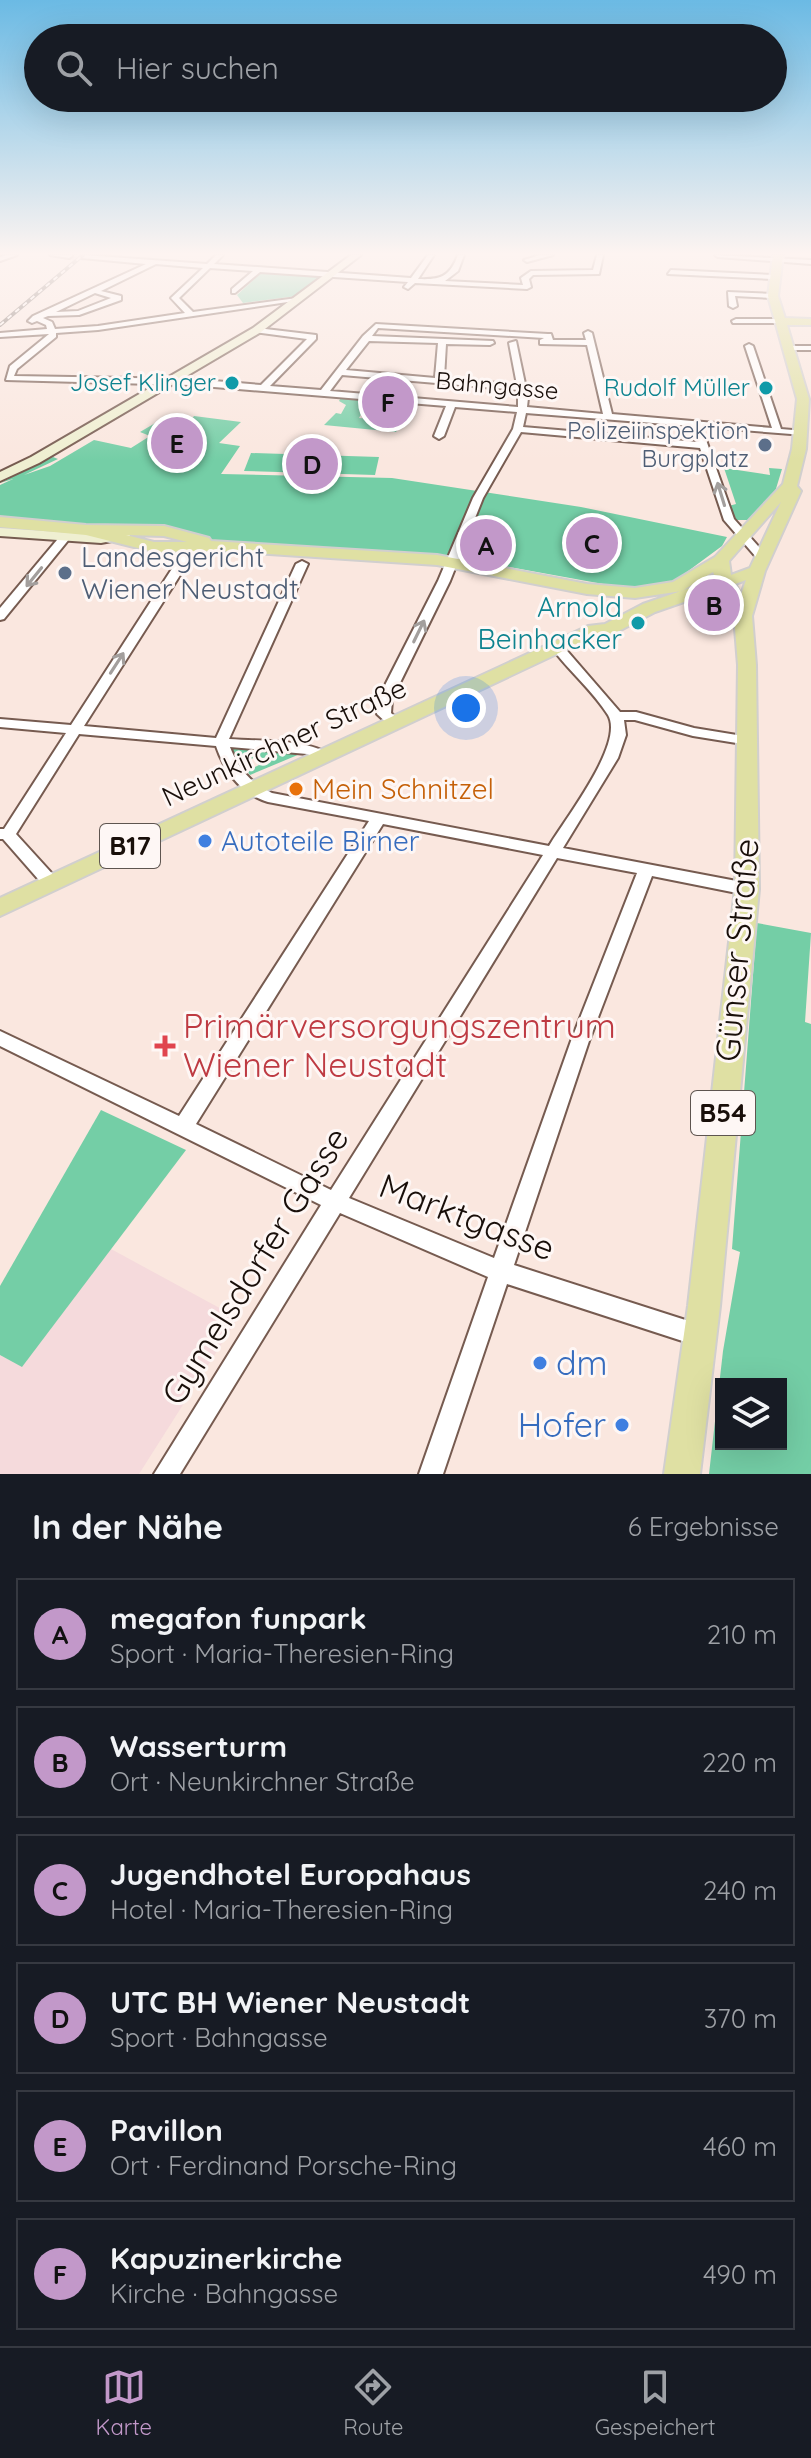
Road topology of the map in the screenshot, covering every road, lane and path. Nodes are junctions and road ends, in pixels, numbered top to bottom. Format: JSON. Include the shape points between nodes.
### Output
{"nodes":[{"id":1,"x":47,"y":324,"type":"edge"},
{"id":2,"x":115,"y":324,"type":"edge"},
{"id":3,"x":265,"y":324,"type":"edge"},
{"id":4,"x":780,"y":324,"type":"edge"},
{"id":5,"x":257,"y":330,"type":"junction"},
{"id":6,"x":52,"y":332,"type":"junction"},
{"id":7,"x":0,"y":335,"type":"edge"},
{"id":8,"x":366,"y":338,"type":"junction"},
{"id":9,"x":548,"y":339,"type":"junction"},
{"id":10,"x":442,"y":342,"type":"junction"},
{"id":11,"x":513,"y":343,"type":"junction"},
{"id":12,"x":749,"y":346,"type":"dead end"},
{"id":13,"x":787,"y":348,"type":"junction"},
{"id":14,"x":811,"y":348,"type":"edge"},
{"id":15,"x":340,"y":372,"type":"junction"},
{"id":16,"x":169,"y":380,"type":"junction"},
{"id":17,"x":439,"y":381,"type":"junction"},
{"id":18,"x":264,"y":387,"type":"junction"},
{"id":19,"x":522,"y":388,"type":"junction"},
{"id":20,"x":325,"y":391,"type":"junction"},
{"id":21,"x":452,"y":403,"type":"junction"},
{"id":22,"x":523,"y":408,"type":"junction"},
{"id":23,"x":608,"y":416,"type":"junction"},
{"id":24,"x":696,"y":424,"type":"junction"},
{"id":25,"x":518,"y":429,"type":"junction"},
{"id":26,"x":777,"y":430,"type":"junction"},
{"id":27,"x":802,"y":430,"type":"junction"},
{"id":28,"x":439,"y":436,"type":"dead end"},
{"id":29,"x":68,"y":441,"type":"junction"},
{"id":30,"x":704,"y":445,"type":"junction"},
{"id":31,"x":0,"y":470,"type":"edge"},
{"id":32,"x":0,"y":477,"type":"edge"},
{"id":33,"x":790,"y":486,"type":"junction"},
{"id":34,"x":0,"y":522,"type":"edge"},
{"id":35,"x":86,"y":530,"type":"junction"},
{"id":36,"x":150,"y":530,"type":"junction"},
{"id":37,"x":751,"y":530,"type":"junction"},
{"id":38,"x":0,"y":532,"type":"edge"},
{"id":39,"x":66,"y":536,"type":"junction"},
{"id":40,"x":114,"y":536,"type":"junction"},
{"id":41,"x":177,"y":546,"type":"junction"},
{"id":42,"x":223,"y":546,"type":"junction"},
{"id":43,"x":726,"y":555,"type":"junction"},
{"id":44,"x":452,"y":562,"type":"junction"},
{"id":45,"x":759,"y":562,"type":"junction"},
{"id":46,"x":302,"y":564,"type":"dead end"},
{"id":47,"x":731,"y":590,"type":"junction"},
{"id":48,"x":592,"y":591,"type":"junction"},
{"id":49,"x":672,"y":594,"type":"junction"},
{"id":50,"x":644,"y":601,"type":"junction"},
{"id":51,"x":618,"y":614,"type":"junction"},
{"id":52,"x":0,"y":616,"type":"edge"},
{"id":53,"x":743,"y":616,"type":"junction"},
{"id":54,"x":594,"y":630,"type":"junction"},
{"id":55,"x":558,"y":648,"type":"junction"},
{"id":56,"x":616,"y":716,"type":"junction"},
{"id":57,"x":0,"y":723,"type":"edge"},
{"id":58,"x":395,"y":723,"type":"junction"},
{"id":59,"x":75,"y":729,"type":"junction"},
{"id":60,"x":221,"y":741,"type":"junction"},
{"id":61,"x":749,"y":741,"type":"junction"},
{"id":62,"x":324,"y":756,"type":"junction"},
{"id":63,"x":251,"y":790,"type":"junction"},
{"id":64,"x":378,"y":820,"type":"junction"},
{"id":65,"x":4,"y":835,"type":"edge"},
{"id":66,"x":550,"y":853,"type":"junction"},
{"id":67,"x":646,"y":870,"type":"junction"},
{"id":68,"x":51,"y":883,"type":"junction"},
{"id":69,"x":747,"y":889,"type":"junction"},
{"id":70,"x":0,"y":908,"type":"edge"},
{"id":71,"x":0,"y":1038,"type":"edge"},
{"id":72,"x":183,"y":1127,"type":"junction"},
{"id":73,"x":334,"y":1201,"type":"junction"},
{"id":74,"x":502,"y":1272,"type":"junction"},
{"id":75,"x":701,"y":1336,"type":"junction"},
{"id":76,"x":166,"y":1474,"type":"edge"},
{"id":77,"x":431,"y":1474,"type":"edge"},
{"id":78,"x":682,"y":1474,"type":"edge"}],
"edges":[{"from":1,"to":6,"type":"street"},
{"from":2,"to":6,"type":"street"},
{"from":3,"to":5,"type":"street"},
{"from":4,"to":13,"type":"main road"},
{"from":5,"to":16,"type":"street"},
{"from":5,"to":18,"type":"street","via":[[313,337]]},
{"from":6,"to":7,"type":"street"},
{"from":6,"to":16,"type":"street","name":"Bahngasse","via":[[48,342],[8,376]]},
{"from":8,"to":9,"type":"street","via":[[376,326]]},
{"from":8,"to":10,"type":"street"},
{"from":8,"to":15,"type":"street"},
{"from":9,"to":11,"type":"street"},
{"from":9,"to":23,"type":"street","via":[[588,338]]},
{"from":10,"to":11,"type":"street"},
{"from":10,"to":17,"type":"street"},
{"from":11,"to":19,"type":"street"},
{"from":12,"to":26,"type":"street"},
{"from":13,"to":14,"type":"street"},
{"from":13,"to":27,"type":"main road","via":[[803,399]]},
{"from":15,"to":17,"type":"street"},
{"from":15,"to":20,"type":"street"},
{"from":16,"to":18,"type":"street","name":"Bahngasse"},
{"from":16,"to":29,"type":"street"},
{"from":17,"to":19,"type":"street"},
{"from":18,"to":20,"type":"street","name":"Bahngasse"},
{"from":19,"to":22,"type":"street"},
{"from":20,"to":21,"type":"street","name":"Bahngasse"},
{"from":21,"to":22,"type":"street","name":"Bahngasse"},
{"from":21,"to":28,"type":"street"},
{"from":22,"to":23,"type":"street","name":"Bahngasse"},
{"from":22,"to":25,"type":"street"},
{"from":23,"to":24,"type":"street","name":"Bahngasse"},
{"from":24,"to":26,"type":"street","name":"Bahngasse"},
{"from":24,"to":30,"type":"street"},
{"from":25,"to":30,"type":"street"},
{"from":25,"to":44,"type":"street","via":[[478,498]]},
{"from":26,"to":27,"type":"street","name":"Bahngasse"},
{"from":27,"to":33,"type":"main road"},
{"from":29,"to":31,"type":"street"},
{"from":29,"to":32,"type":"street"},
{"from":37,"to":30,"type":"street","one_way":true,"via":[[733,523]]},
{"from":33,"to":37,"type":"main road","number":"B17"},
{"from":33,"to":45,"type":"main road","via":[[794,491]]},
{"from":34,"to":35,"type":"main road"},
{"from":35,"to":36,"type":"main road"},
{"from":35,"to":40,"type":"main road"},
{"from":36,"to":40,"type":"street"},
{"from":36,"to":41,"type":"main road"},
{"from":37,"to":43,"type":"main road","number":"B17"},
{"from":37,"to":45,"type":"street"},
{"from":38,"to":39,"type":"street"},
{"from":39,"to":40,"type":"street"},
{"from":39,"to":52,"type":"street","one_way":true},
{"from":40,"to":41,"type":"main road","via":[[133,544]]},
{"from":41,"to":42,"type":"main road"},
{"from":41,"to":42,"type":"main road"},
{"from":59,"to":41,"type":"street","one_way":true},
{"from":42,"to":44,"type":"main road"},
{"from":43,"to":45,"type":"main road"},
{"from":43,"to":47,"type":"main road","via":[[721,572]]},
{"from":43,"to":49,"type":"main road","name":"Neunkirchner Straße","number":"B17"},
{"from":44,"to":48,"type":"main road"},
{"from":58,"to":44,"type":"street","one_way":true,"via":[[384,714],[385,699]]},
{"from":45,"to":47,"type":"main road"},
{"from":45,"to":53,"type":"main road","number":"B54"},
{"from":46,"to":60,"type":"street"},
{"from":47,"to":49,"type":"main road","name":"Neunkirchner Straße","number":"B17"},
{"from":47,"to":53,"type":"main road","number":"B54"},
{"from":48,"to":50,"type":"main road"},
{"from":48,"to":51,"type":"main road","via":[[620,606]]},
{"from":49,"to":50,"type":"main road","name":"Neunkirchner Straße","number":"B17"},
{"from":50,"to":51,"type":"main road","name":"Neunkirchner Straße","number":"B17"},
{"from":50,"to":54,"type":"main road","name":"Neunkirchner Straße","number":"B17","via":[[609,629]]},
{"from":51,"to":54,"type":"main road","name":"Neunkirchner Straße","number":"B17"},
{"from":53,"to":61,"type":"main road","name":"Günser Straße","number":"B54"},
{"from":54,"to":55,"type":"main road","name":"Neunkirchner Straße","number":"B17"},
{"from":55,"to":56,"type":"street"},
{"from":55,"to":58,"type":"main road","name":"Neunkirchner Straße","number":"B17"},
{"from":56,"to":61,"type":"street"},
{"from":56,"to":66,"type":"street","name":"Gymelsdorfer Gasse","via":[[619,735],[611,758]]},
{"from":57,"to":59,"type":"street"},
{"from":58,"to":62,"type":"main road","name":"Neunkirchner Straße","number":"B17"},
{"from":59,"to":60,"type":"street"},
{"from":59,"to":65,"type":"street"},
{"from":60,"to":62,"type":"street"},
{"from":60,"to":63,"type":"street"},
{"from":61,"to":69,"type":"main road","name":"Günser Straße","number":"B54"},
{"from":62,"to":63,"type":"main road","name":"Neunkirchner Straße","number":"B17"},
{"from":63,"to":64,"type":"street"},
{"from":63,"to":68,"type":"main road","name":"Neunkirchner Straße","number":"B17"},
{"from":64,"to":66,"type":"street"},
{"from":64,"to":72,"type":"street"},
{"from":65,"to":68,"type":"street"},
{"from":66,"to":67,"type":"street"},
{"from":66,"to":73,"type":"street","name":"Gymelsdorfer Gasse"},
{"from":67,"to":69,"type":"street"},
{"from":67,"to":74,"type":"street","via":[[580,1041]]},
{"from":68,"to":70,"type":"main road","name":"Neunkirchner Straße","number":"B17"},
{"from":69,"to":75,"type":"main road","name":"Günser Straße","number":"B54"},
{"from":71,"to":72,"type":"street","name":"Marktgasse"},
{"from":72,"to":73,"type":"street","name":"Marktgasse"},
{"from":73,"to":74,"type":"street","name":"Marktgasse"},
{"from":73,"to":76,"type":"street","name":"Gymelsdorfer Gasse"},
{"from":74,"to":75,"type":"street","name":"Marktgasse"},
{"from":74,"to":77,"type":"street"},
{"from":75,"to":78,"type":"main road","name":"Günser Straße","number":"B54"}]}
